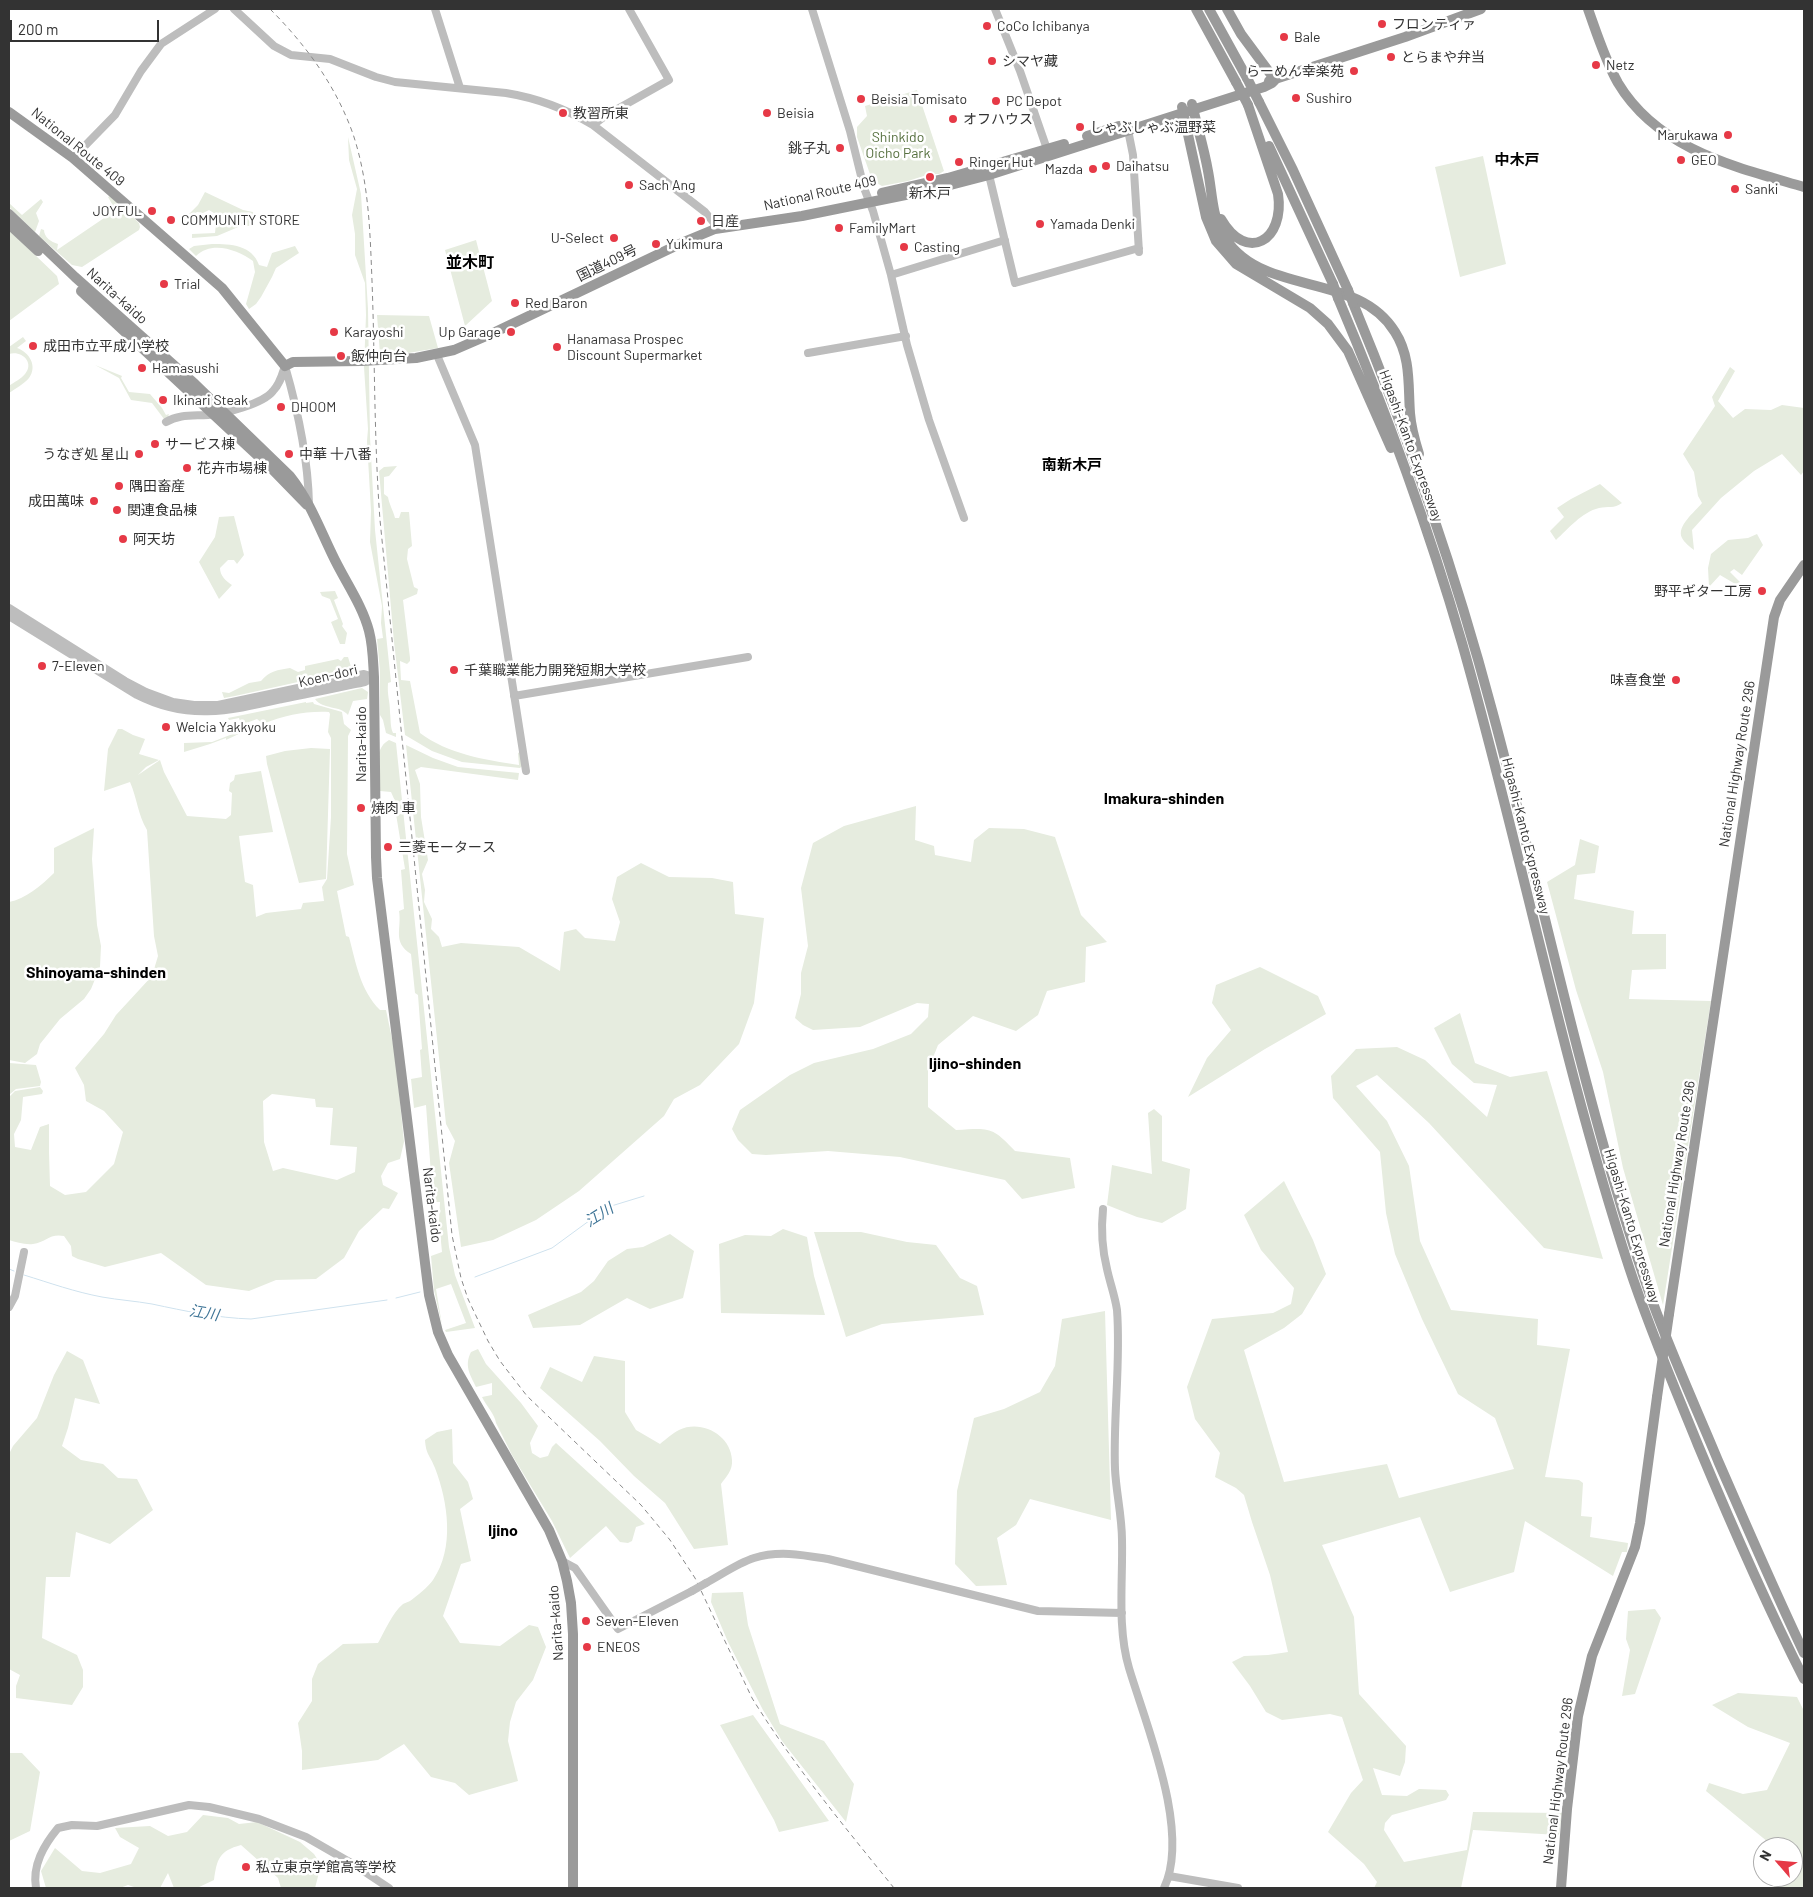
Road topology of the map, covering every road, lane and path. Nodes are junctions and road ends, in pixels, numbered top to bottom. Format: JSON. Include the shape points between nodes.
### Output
{"nodes":[{"id":1,"x":215,"y":9,"type":"edge"},
{"id":2,"x":234,"y":9,"type":"edge"},
{"id":3,"x":435,"y":9,"type":"edge"},
{"id":4,"x":629,"y":9,"type":"edge"},
{"id":5,"x":810,"y":9,"type":"edge"},
{"id":6,"x":995,"y":9,"type":"edge"},
{"id":7,"x":1196,"y":9,"type":"edge"},
{"id":8,"x":1209,"y":9,"type":"edge"},
{"id":9,"x":1227,"y":9,"type":"edge"},
{"id":10,"x":1480,"y":9,"type":"edge"},
{"id":11,"x":1588,"y":9,"type":"edge"},
{"id":12,"x":1275,"y":80,"type":"junction"},
{"id":13,"x":460,"y":88,"type":"junction"},
{"id":14,"x":1248,"y":105,"type":"junction"},
{"id":15,"x":1188,"y":108,"type":"junction"},
{"id":16,"x":9,"y":112,"type":"edge"},
{"id":17,"x":593,"y":125,"type":"junction"},
{"id":18,"x":1128,"y":130,"type":"junction"},
{"id":19,"x":1048,"y":152,"type":"junction"},
{"id":20,"x":73,"y":158,"type":"junction"},
{"id":21,"x":989,"y":175,"type":"junction"},
{"id":22,"x":1804,"y":187,"type":"edge"},
{"id":23,"x":869,"y":199,"type":"junction"},
{"id":24,"x":1213,"y":205,"type":"junction"},
{"id":25,"x":9,"y":214,"type":"edge"},
{"id":26,"x":751,"y":223,"type":"joint"},
{"id":27,"x":9,"y":224,"type":"edge"},
{"id":28,"x":716,"y":229,"type":"junction"},
{"id":29,"x":1005,"y":240,"type":"junction"},
{"id":30,"x":891,"y":275,"type":"junction"},
{"id":31,"x":906,"y":336,"type":"junction"},
{"id":32,"x":808,"y":353,"type":"dead end"},
{"id":33,"x":437,"y":355,"type":"junction"},
{"id":34,"x":285,"y":366,"type":"junction"},
{"id":35,"x":226,"y":413,"type":"junction"},
{"id":36,"x":214,"y":415,"type":"junction"},
{"id":37,"x":166,"y":422,"type":"dead end"},
{"id":38,"x":309,"y":507,"type":"junction"},
{"id":39,"x":964,"y":518,"type":"dead end"},
{"id":40,"x":1435,"y":519,"type":"junction"},
{"id":41,"x":1429,"y":536,"type":"junction"},
{"id":42,"x":1804,"y":565,"type":"edge"},
{"id":43,"x":9,"y":608,"type":"edge"},
{"id":44,"x":9,"y":616,"type":"edge"},
{"id":45,"x":748,"y":657,"type":"dead end"},
{"id":46,"x":374,"y":677,"type":"junction"},
{"id":47,"x":514,"y":696,"type":"junction"},
{"id":48,"x":526,"y":771,"type":"dead end"},
{"id":49,"x":1103,"y":1209,"type":"dead end"},
{"id":50,"x":24,"y":1252,"type":"dead end"},
{"id":51,"x":9,"y":1308,"type":"edge"},
{"id":52,"x":562,"y":1561,"type":"junction"},
{"id":53,"x":1122,"y":1614,"type":"junction"},
{"id":54,"x":1804,"y":1652,"type":"edge"},
{"id":55,"x":1804,"y":1679,"type":"edge"},
{"id":56,"x":1169,"y":1876,"type":"junction"},
{"id":57,"x":36,"y":1888,"type":"edge"},
{"id":58,"x":390,"y":1888,"type":"edge"},
{"id":59,"x":573,"y":1888,"type":"edge"},
{"id":60,"x":1164,"y":1888,"type":"edge"},
{"id":61,"x":1238,"y":1888,"type":"edge"},
{"id":62,"x":1561,"y":1888,"type":"edge"}],
"edges":[{"from":1,"to":20,"type":"street","via":[[161,44],[115,115]]},
{"from":2,"to":13,"type":"street","via":[[274,46],[291,55],[330,60],[395,82]]},
{"from":3,"to":13,"type":"street"},
{"from":4,"to":17,"type":"street","via":[[669,80]]},
{"from":5,"to":23,"type":"street"},
{"from":6,"to":19,"type":"street"},
{"from":7,"to":14,"type":"highway","name":"Higashi-Kanto Expressway","bridge":true},
{"from":8,"to":40,"type":"highway","name":"Higashi-Kanto Expressway","bridge":true,"via":[[1293,170],[1348,290]]},
{"from":9,"to":12,"type":"highway"},
{"from":10,"to":12,"type":"highway","name":"National Route 409"},
{"from":11,"to":22,"type":"highway","via":[[1619,85],[1654,124],[1676,141],[1708,157]]},
{"from":12,"to":15,"type":"highway","name":"National Route 409","via":[[1222,93]]},
{"from":13,"to":17,"type":"street","via":[[525,96]]},
{"from":14,"to":24,"type":"highway","via":[[1278,194],[1278,220],[1266,238],[1258,242],[1244,242],[1230,232]]},
{"from":14,"to":41,"type":"highway","name":"Higashi-Kanto Expressway","bridge":true,"via":[[1333,284],[1382,405]]},
{"from":15,"to":18,"type":"highway","name":"National Route 409"},
{"from":15,"to":19,"type":"highway","name":"National Route 409"},
{"from":15,"to":24,"type":"highway","via":[[1208,169]]},
{"from":15,"to":41,"type":"highway","via":[[1204,208],[1212,234],[1236,264],[1310,308],[1337,334],[1361,377]]},
{"from":16,"to":20,"type":"highway","name":"National Route 409"},
{"from":17,"to":28,"type":"street","via":[[705,212]]},
{"from":18,"to":19,"type":"highway","name":"National Route 409"},
{"from":18,"to":29,"type":"street","via":[[1139,251],[1017,284],[1013,280]]},
{"from":19,"to":21,"type":"highway","name":"National Route 409"},
{"from":19,"to":23,"type":"highway","name":"National Route 409"},
{"from":20,"to":34,"type":"highway","name":"National Route 409","via":[[222,288]]},
{"from":21,"to":23,"type":"highway","name":"National Route 409","via":[[935,190]]},
{"from":21,"to":29,"type":"street"},
{"from":23,"to":26,"type":"highway","name":"National Route 409","via":[[801,209]]},
{"from":23,"to":30,"type":"street"},
{"from":24,"to":40,"type":"highway","via":[[1222,234],[1250,262],[1274,275],[1359,300],[1390,325],[1406,358],[1412,425]]},
{"from":25,"to":35,"type":"highway","name":"Narita-kaido"},
{"from":26,"to":28,"type":"highway","name":"国道409号"},
{"from":27,"to":36,"type":"highway","name":"Narita-kaido"},
{"from":28,"to":33,"type":"highway","name":"国道409号","via":[[686,240],[492,334]]},
{"from":29,"to":30,"type":"street"},
{"from":30,"to":31,"type":"street"},
{"from":31,"to":32,"type":"street"},
{"from":31,"to":39,"type":"street","via":[[929,420]]},
{"from":33,"to":34,"type":"highway","name":"国道409号","bridge":true,"via":[[293,362]]},
{"from":33,"to":47,"type":"street","via":[[475,445]]},
{"from":34,"to":35,"type":"street","via":[[278,385],[270,395]]},
{"from":34,"to":38,"type":"street","via":[[297,409],[308,478]]},
{"from":35,"to":36,"type":"street"},
{"from":35,"to":38,"type":"highway","name":"Narita-kaido","via":[[290,476],[304,493]]},
{"from":36,"to":37,"type":"street","via":[[180,416]]},
{"from":36,"to":38,"type":"highway","name":"Narita-kaido"},
{"from":38,"to":46,"type":"highway","name":"Narita-kaido","via":[[362,612],[372,648]]},
{"from":40,"to":54,"type":"highway","name":"Higashi-Kanto Expressway","via":[[1513,790],[1622,1209],[1660,1323]]},
{"from":41,"to":55,"type":"highway","name":"Higashi-Kanto Expressway","via":[[1462,645],[1596,1158],[1626,1259],[1650,1329],[1736,1535]]},
{"from":42,"to":62,"type":"highway","name":"National Highway Route 296","bridge":true,"via":[[1785,592],[1774,617],[1635,1547],[1592,1656],[1579,1708]]},
{"from":43,"to":46,"type":"street","name":"Koen-dori","via":[[125,681],[173,702],[218,706],[364,674]]},
{"from":44,"to":46,"type":"street","name":"Koen-dori","via":[[137,695],[180,710],[233,710],[365,682]]},
{"from":45,"to":47,"type":"street"},
{"from":46,"to":52,"type":"highway","name":"Narita-kaido","via":[[377,871],[429,1295],[438,1332],[455,1370],[549,1530]]},
{"from":47,"to":48,"type":"street"},
{"from":49,"to":53,"type":"street","via":[[1104,1256],[1117,1308],[1115,1469],[1122,1538]]},
{"from":50,"to":51,"type":"street","via":[[15,1296]]},
{"from":52,"to":53,"type":"street","bridge":true,"via":[[575,1568],[618,1629],[753,1558],[774,1554],[801,1554],[837,1561],[1038,1610]]},
{"from":52,"to":59,"type":"highway","name":"Narita-kaido","via":[[571,1603],[573,1634]]},
{"from":53,"to":56,"type":"street","via":[[1126,1655],[1156,1751],[1170,1817]]},
{"from":56,"to":60,"type":"street"},
{"from":56,"to":61,"type":"street"},
{"from":57,"to":58,"type":"street","via":[[40,1855],[58,1828],[97,1826],[189,1805],[209,1806],[297,1833]]}]}
